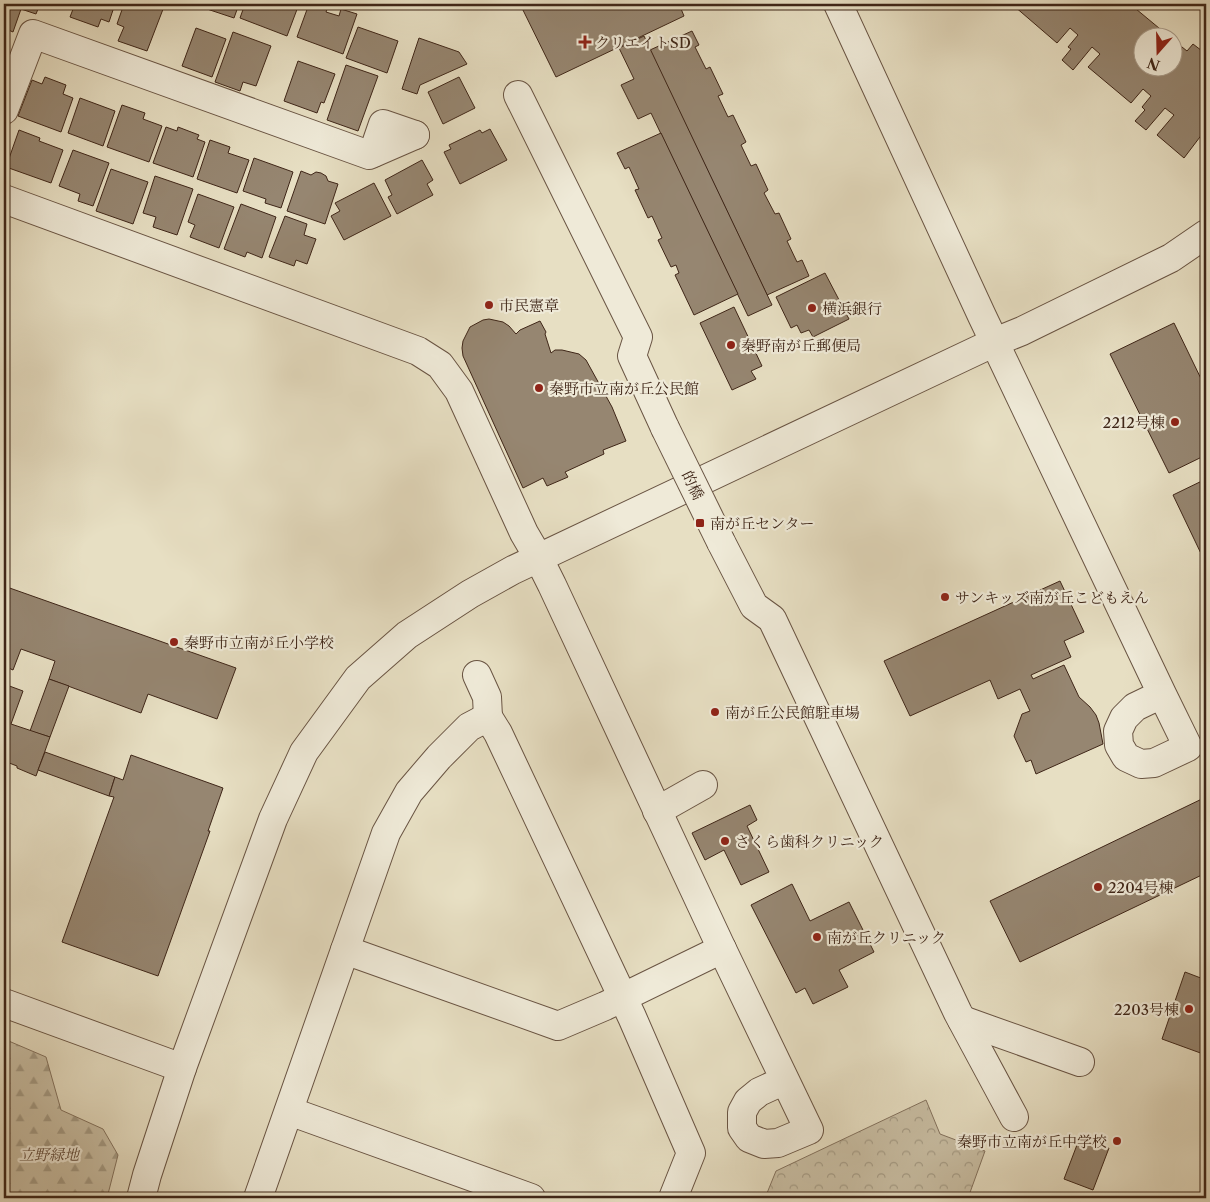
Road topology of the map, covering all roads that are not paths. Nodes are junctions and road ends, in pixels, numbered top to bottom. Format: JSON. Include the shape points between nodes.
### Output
{"nodes":[{"id":1,"x":838,"y":4,"type":"edge"},
{"id":2,"x":518,"y":95,"type":"dead end"},
{"id":3,"x":4,"y":110,"type":"edge"},
{"id":4,"x":373,"y":153,"type":"dead end"},
{"id":5,"x":4,"y":199,"type":"edge"},
{"id":6,"x":1206,"y":234,"type":"edge"},
{"id":7,"x":995,"y":342,"type":"junction"},
{"id":8,"x":538,"y":558,"type":"junction"},
{"id":9,"x":477,"y":675,"type":"dead end"},
{"id":10,"x":1162,"y":694,"type":"dead end"},
{"id":11,"x":488,"y":717,"type":"junction"},
{"id":12,"x":703,"y":785,"type":"dead end"},
{"id":13,"x":657,"y":811,"type":"junction"},
{"id":14,"x":722,"y":949,"type":"junction"},
{"id":15,"x":346,"y":950,"type":"junction"},
{"id":16,"x":623,"y":998,"type":"junction"},
{"id":17,"x":4,"y":1003,"type":"edge"},
{"id":18,"x":962,"y":1020,"type":"junction"},
{"id":19,"x":1080,"y":1062,"type":"dead end"},
{"id":20,"x":182,"y":1068,"type":"junction"},
{"id":21,"x":785,"y":1080,"type":"dead end"},
{"id":22,"x":290,"y":1110,"type":"junction"},
{"id":23,"x":1014,"y":1117,"type":"dead end"},
{"id":24,"x":141,"y":1198,"type":"edge"},
{"id":25,"x":258,"y":1198,"type":"edge"},
{"id":26,"x":531,"y":1198,"type":"edge"},
{"id":27,"x":673,"y":1198,"type":"edge"}],
"edges":[{"from":1,"to":7,"type":"street"},
{"from":2,"to":18,"type":"street","name":"的橋","bridge":true,"via":[[638,337],[632,356],[664,428],[754,606],[777,608]]},
{"from":3,"to":4,"type":"street","via":[[32,34],[368,155]]},
{"from":5,"to":8,"type":"street","via":[[411,348],[440,365],[459,391]]},
{"from":6,"to":7,"type":"street","via":[[1171,258]]},
{"from":7,"to":8,"type":"street"},
{"from":7,"to":10,"type":"street"},
{"from":8,"to":13,"type":"street"},
{"from":8,"to":20,"type":"street","via":[[470,594],[408,635],[358,678],[304,752],[273,819]]},
{"from":9,"to":11,"type":"street","via":[[487,697]]},
{"from":11,"to":15,"type":"street","via":[[469,727],[409,792],[386,834]]},
{"from":11,"to":16,"type":"street","via":[[498,732]]},
{"from":12,"to":13,"type":"street"},
{"from":13,"to":14,"type":"street"},
{"from":14,"to":16,"type":"street"},
{"from":14,"to":21,"type":"street"},
{"from":15,"to":16,"type":"street","via":[[558,1026]]},
{"from":15,"to":22,"type":"street"},
{"from":16,"to":27,"type":"street","via":[[691,1153]]},
{"from":17,"to":20,"type":"street"},
{"from":18,"to":19,"type":"street"},
{"from":18,"to":23,"type":"street"},
{"from":20,"to":24,"type":"street"},
{"from":22,"to":25,"type":"street"},
{"from":22,"to":26,"type":"street"}]}
